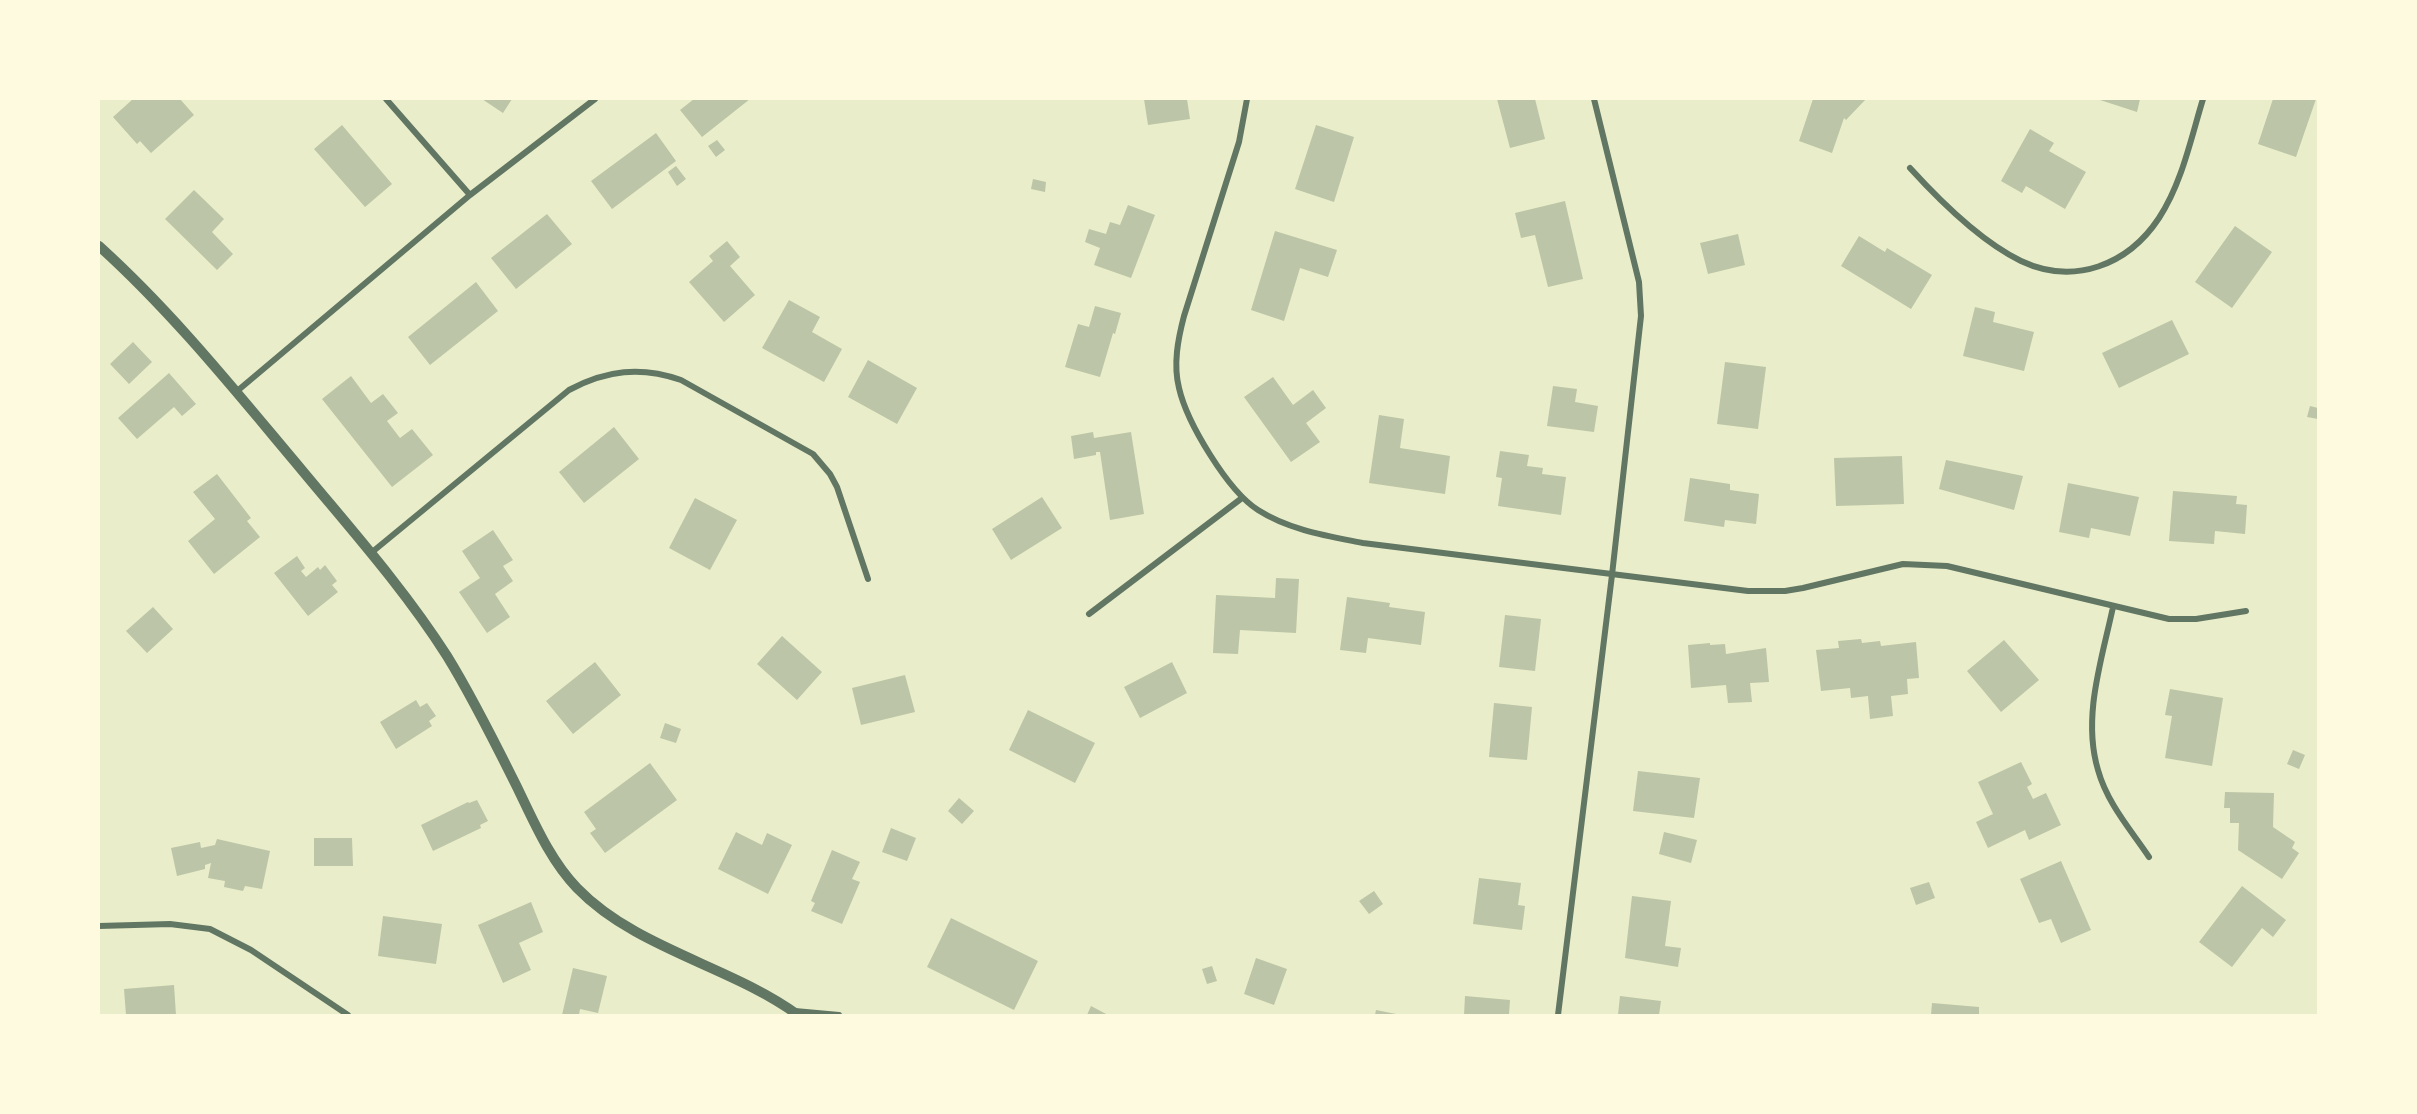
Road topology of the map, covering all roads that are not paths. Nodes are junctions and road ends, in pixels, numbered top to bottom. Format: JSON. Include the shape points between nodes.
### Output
{"nodes":[{"id":1,"x":386,"y":99,"type":"edge"},
{"id":2,"x":595,"y":99,"type":"edge"},
{"id":3,"x":1247,"y":99,"type":"edge"},
{"id":4,"x":1594,"y":99,"type":"edge"},
{"id":5,"x":2203,"y":99,"type":"edge"},
{"id":6,"x":1910,"y":168,"type":"dead end"},
{"id":7,"x":470,"y":195,"type":"junction"},
{"id":8,"x":99,"y":246,"type":"edge"},
{"id":9,"x":236,"y":392,"type":"junction"},
{"id":10,"x":1242,"y":498,"type":"junction"},
{"id":11,"x":371,"y":553,"type":"junction"},
{"id":12,"x":1612,"y":575,"type":"junction"},
{"id":13,"x":868,"y":579,"type":"dead end"},
{"id":14,"x":2113,"y":607,"type":"junction"},
{"id":15,"x":2246,"y":611,"type":"dead end"},
{"id":16,"x":1089,"y":614,"type":"dead end"},
{"id":17,"x":2150,"y":857,"type":"dead end"},
{"id":18,"x":99,"y":926,"type":"edge"},
{"id":19,"x":795,"y":1013,"type":"edge"},
{"id":20,"x":348,"y":1015,"type":"edge"},
{"id":21,"x":839,"y":1015,"type":"edge"},
{"id":22,"x":1558,"y":1015,"type":"edge"}],
"edges":[{"from":1,"to":7,"type":"street"},
{"from":2,"to":7,"type":"street"},
{"from":3,"to":10,"type":"street","via":[[1244,126],[1184,316],[1176,356],[1186,410]]},
{"from":4,"to":12,"type":"street","via":[[1641,304]]},
{"from":5,"to":6,"type":"street","via":[[2175,186],[2160,217],[2139,244],[2102,267],[2065,270],[2021,261],[1948,207]]},
{"from":7,"to":9,"type":"street"},
{"from":8,"to":9,"type":"street","via":[[162,307]]},
{"from":9,"to":11,"type":"street"},
{"from":10,"to":12,"type":"street","via":[[1282,522],[1330,537]]},
{"from":10,"to":16,"type":"street"},
{"from":11,"to":13,"type":"street","via":[[569,390],[599,376],[632,370],[681,380],[813,454],[837,487]]},
{"from":11,"to":19,"type":"street","via":[[452,664],[551,852],[576,886],[620,922]]},
{"from":12,"to":14,"type":"street","via":[[1765,592],[1803,588],[1893,566],[1927,564]]},
{"from":12,"to":22,"type":"street"},
{"from":14,"to":15,"type":"street","via":[[2178,620]]},
{"from":14,"to":17,"type":"street","via":[[2094,701],[2094,755],[2114,806]]},
{"from":18,"to":20,"type":"street","via":[[170,924],[210,929],[251,950]]},
{"from":19,"to":21,"type":"street"}]}
